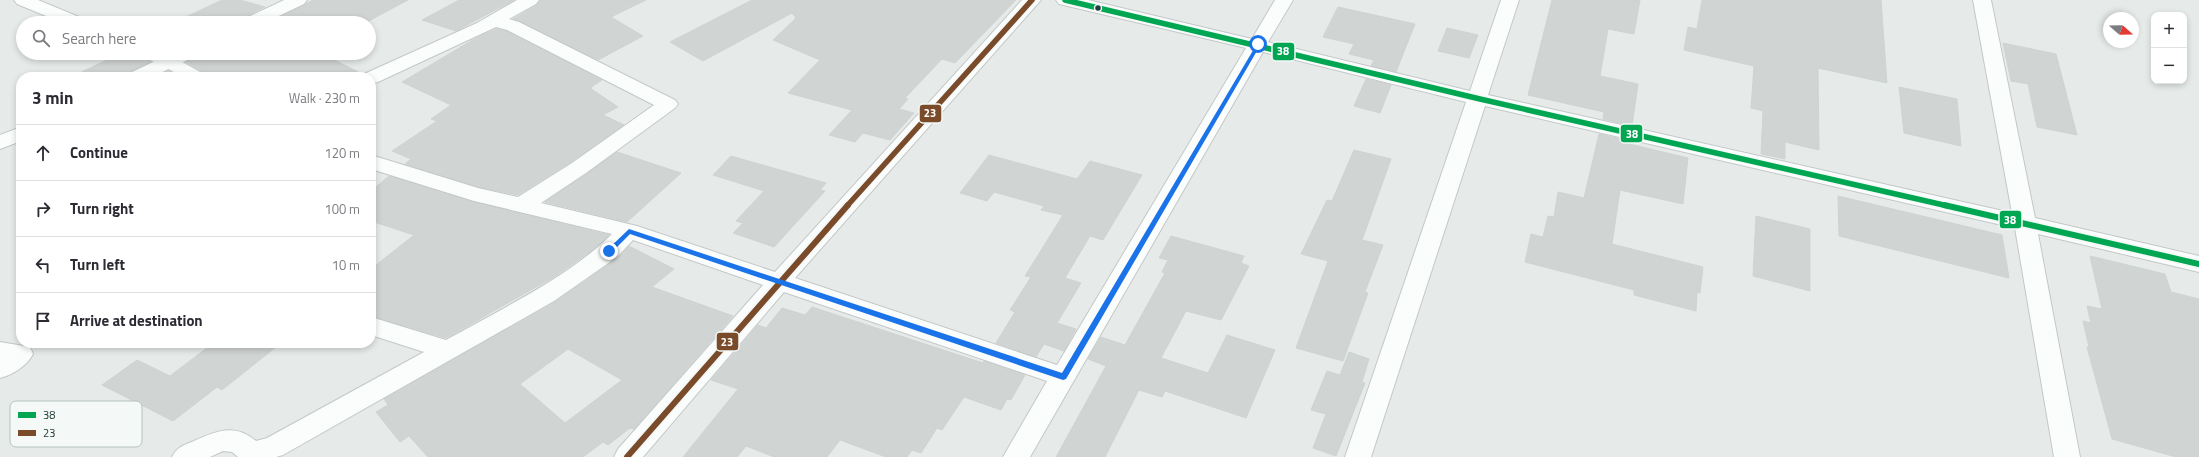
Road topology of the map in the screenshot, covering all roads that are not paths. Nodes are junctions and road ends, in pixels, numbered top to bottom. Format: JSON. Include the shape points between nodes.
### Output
{"nodes":[{"id":1,"x":23,"y":0,"type":"edge"},
{"id":2,"x":298,"y":0,"type":"edge"},
{"id":3,"x":530,"y":0,"type":"edge"},
{"id":4,"x":1032,"y":0,"type":"edge"},
{"id":5,"x":1065,"y":0,"type":"edge"},
{"id":6,"x":1284,"y":0,"type":"edge"},
{"id":7,"x":1510,"y":0,"type":"edge"},
{"id":8,"x":1982,"y":0,"type":"edge"},
{"id":9,"x":61,"y":16,"type":"edge"},
{"id":10,"x":265,"y":16,"type":"edge"},
{"id":11,"x":495,"y":21,"type":"junction"},
{"id":12,"x":1258,"y":44,"type":"junction"},
{"id":13,"x":165,"y":60,"type":"edge"},
{"id":14,"x":173,"y":60,"type":"edge"},
{"id":15,"x":169,"y":62,"type":"junction"},
{"id":16,"x":148,"y":72,"type":"edge"},
{"id":17,"x":186,"y":72,"type":"edge"},
{"id":18,"x":376,"y":76,"type":"edge"},
{"id":19,"x":1479,"y":98,"type":"junction"},
{"id":20,"x":16,"y":135,"type":"edge"},
{"id":21,"x":0,"y":143,"type":"edge"},
{"id":22,"x":376,"y":164,"type":"edge"},
{"id":23,"x":522,"y":205,"type":"junction"},
{"id":24,"x":2025,"y":222,"type":"junction"},
{"id":25,"x":629,"y":231,"type":"junction"},
{"id":26,"x":2199,"y":264,"type":"edge"},
{"id":27,"x":779,"y":282,"type":"junction"},
{"id":28,"x":376,"y":328,"type":"edge"},
{"id":29,"x":449,"y":350,"type":"junction"},
{"id":30,"x":0,"y":351,"type":"edge"},
{"id":31,"x":0,"y":369,"type":"edge"},
{"id":32,"x":1063,"y":377,"type":"junction"},
{"id":33,"x":186,"y":457,"type":"edge"},
{"id":34,"x":627,"y":457,"type":"edge"},
{"id":35,"x":1016,"y":457,"type":"edge"},
{"id":36,"x":1358,"y":457,"type":"edge"},
{"id":37,"x":2067,"y":457,"type":"edge"}],
"edges":[{"from":1,"to":9,"type":"street"},
{"from":2,"to":10,"type":"street"},
{"from":3,"to":11,"type":"street"},
{"from":4,"to":27,"type":"street"},
{"from":5,"to":12,"type":"street"},
{"from":6,"to":12,"type":"street"},
{"from":7,"to":19,"type":"street"},
{"from":8,"to":24,"type":"street"},
{"from":11,"to":18,"type":"street"},
{"from":11,"to":23,"type":"street","via":[[513,26],[668,104]]},
{"from":12,"to":19,"type":"street"},
{"from":12,"to":32,"type":"street"},
{"from":13,"to":15,"type":"street"},
{"from":14,"to":15,"type":"street"},
{"from":15,"to":16,"type":"street"},
{"from":15,"to":17,"type":"street"},
{"from":19,"to":24,"type":"street"},
{"from":19,"to":36,"type":"street"},
{"from":20,"to":21,"type":"street"},
{"from":22,"to":23,"type":"street","via":[[474,194]]},
{"from":23,"to":25,"type":"street"},
{"from":24,"to":26,"type":"street"},
{"from":24,"to":37,"type":"street"},
{"from":25,"to":27,"type":"street"},
{"from":25,"to":29,"type":"street","via":[[609,251],[546,295]]},
{"from":27,"to":32,"type":"street"},
{"from":27,"to":34,"type":"street"},
{"from":28,"to":29,"type":"street"},
{"from":29,"to":33,"type":"street","via":[[274,447],[251,453],[239,442],[221,440]]},
{"from":30,"to":31,"type":"street","via":[[21,354]]},
{"from":32,"to":35,"type":"street"}]}
